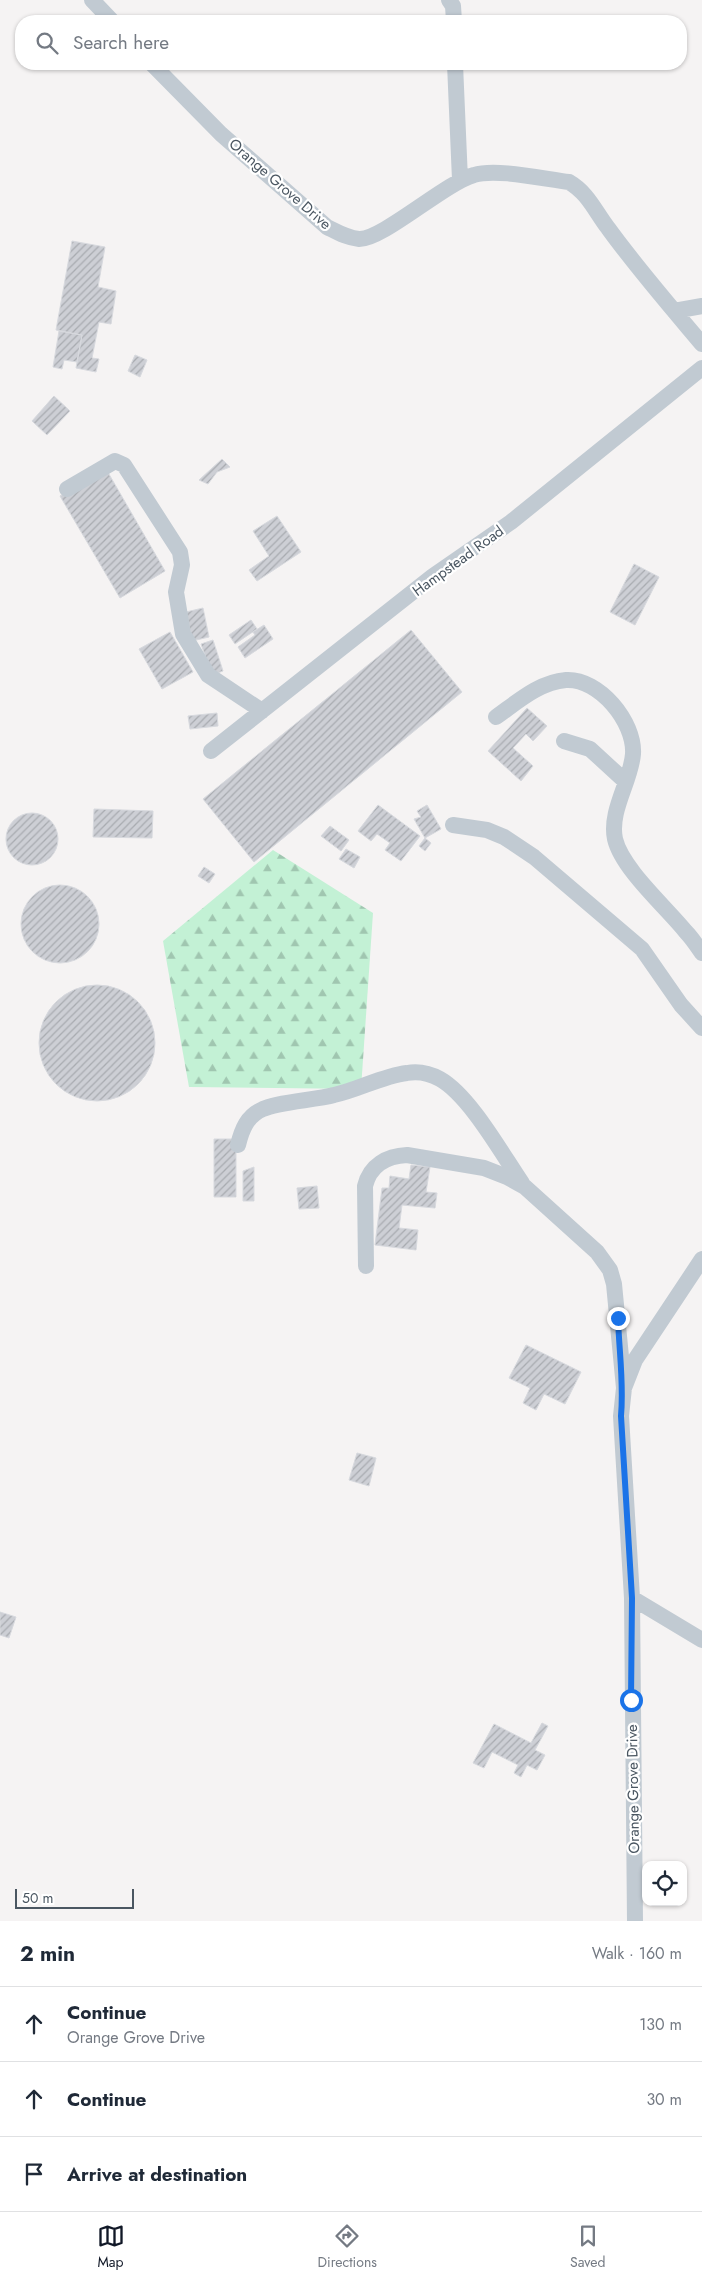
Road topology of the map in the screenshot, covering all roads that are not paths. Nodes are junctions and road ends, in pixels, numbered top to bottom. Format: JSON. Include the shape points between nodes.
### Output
{"nodes":[{"id":1,"x":92,"y":0,"type":"edge"},
{"id":2,"x":449,"y":0,"type":"edge"},
{"id":3,"x":106,"y":15,"type":"edge"},
{"id":4,"x":454,"y":15,"type":"edge"},
{"id":5,"x":158,"y":70,"type":"edge"},
{"id":6,"x":455,"y":70,"type":"edge"},
{"id":7,"x":460,"y":180,"type":"junction"},
{"id":8,"x":702,"y":306,"type":"edge"},
{"id":9,"x":674,"y":311,"type":"junction"},
{"id":10,"x":702,"y":344,"type":"edge"},
{"id":11,"x":702,"y":368,"type":"edge"},
{"id":12,"x":67,"y":489,"type":"dead end"},
{"id":13,"x":262,"y":711,"type":"junction"},
{"id":14,"x":496,"y":717,"type":"dead end"},
{"id":15,"x":564,"y":741,"type":"dead end"},
{"id":16,"x":211,"y":751,"type":"dead end"},
{"id":17,"x":624,"y":781,"type":"junction"},
{"id":18,"x":452,"y":825,"type":"dead end"},
{"id":19,"x":702,"y":953,"type":"edge"},
{"id":20,"x":702,"y":1028,"type":"edge"},
{"id":21,"x":238,"y":1144,"type":"dead end"},
{"id":22,"x":525,"y":1187,"type":"junction"},
{"id":23,"x":702,"y":1259,"type":"edge"},
{"id":24,"x":366,"y":1266,"type":"dead end"},
{"id":25,"x":624,"y":1388,"type":"junction"},
{"id":26,"x":632,"y":1598,"type":"junction"},
{"id":27,"x":702,"y":1640,"type":"edge"},
{"id":28,"x":635,"y":1921,"type":"edge"}],
"edges":[{"from":1,"to":3,"type":"street"},
{"from":2,"to":4,"type":"street"},
{"from":5,"to":7,"type":"street","name":"Orange Grove Drive","via":[[221,134],[327,227],[344,236],[360,239],[380,231]]},
{"from":6,"to":7,"type":"street"},
{"from":7,"to":9,"type":"street","name":"Orange Grove Drive","via":[[491,173],[569,182],[579,188]]},
{"from":8,"to":9,"type":"street"},
{"from":9,"to":10,"type":"street","name":"Orange Grove Drive"},
{"from":11,"to":13,"type":"street","name":"Hampstead Road","via":[[511,522],[433,576]]},
{"from":12,"to":13,"type":"street","via":[[115,462],[124,465],[180,552],[182,565],[176,592],[183,634],[208,676]]},
{"from":13,"to":16,"type":"street","name":"Hampstead Road"},
{"from":14,"to":17,"type":"street","via":[[539,687],[566,680],[582,683],[604,696],[622,715],[631,733],[633,755]]},
{"from":15,"to":17,"type":"street","via":[[590,749]]},
{"from":17,"to":19,"type":"street","via":[[615,822],[619,850],[641,882],[686,930]]},
{"from":18,"to":20,"type":"street","via":[[487,830],[534,857],[642,950],[681,1006]]},
{"from":21,"to":22,"type":"street","via":[[249,1118],[264,1108],[334,1095],[404,1073],[422,1072],[440,1079],[457,1093]]},
{"from":22,"to":24,"type":"street","via":[[484,1168],[453,1162],[407,1154],[383,1160],[368,1176],[366,1186]]},
{"from":22,"to":25,"type":"street","via":[[597,1252],[610,1270]]},
{"from":23,"to":25,"type":"street","name":"Orange Grove Drive","via":[[635,1360]]},
{"from":25,"to":26,"type":"street","name":"Orange Grove Drive","via":[[621,1416]]},
{"from":26,"to":27,"type":"street"},
{"from":26,"to":28,"type":"street","name":"Orange Grove Drive"}]}
